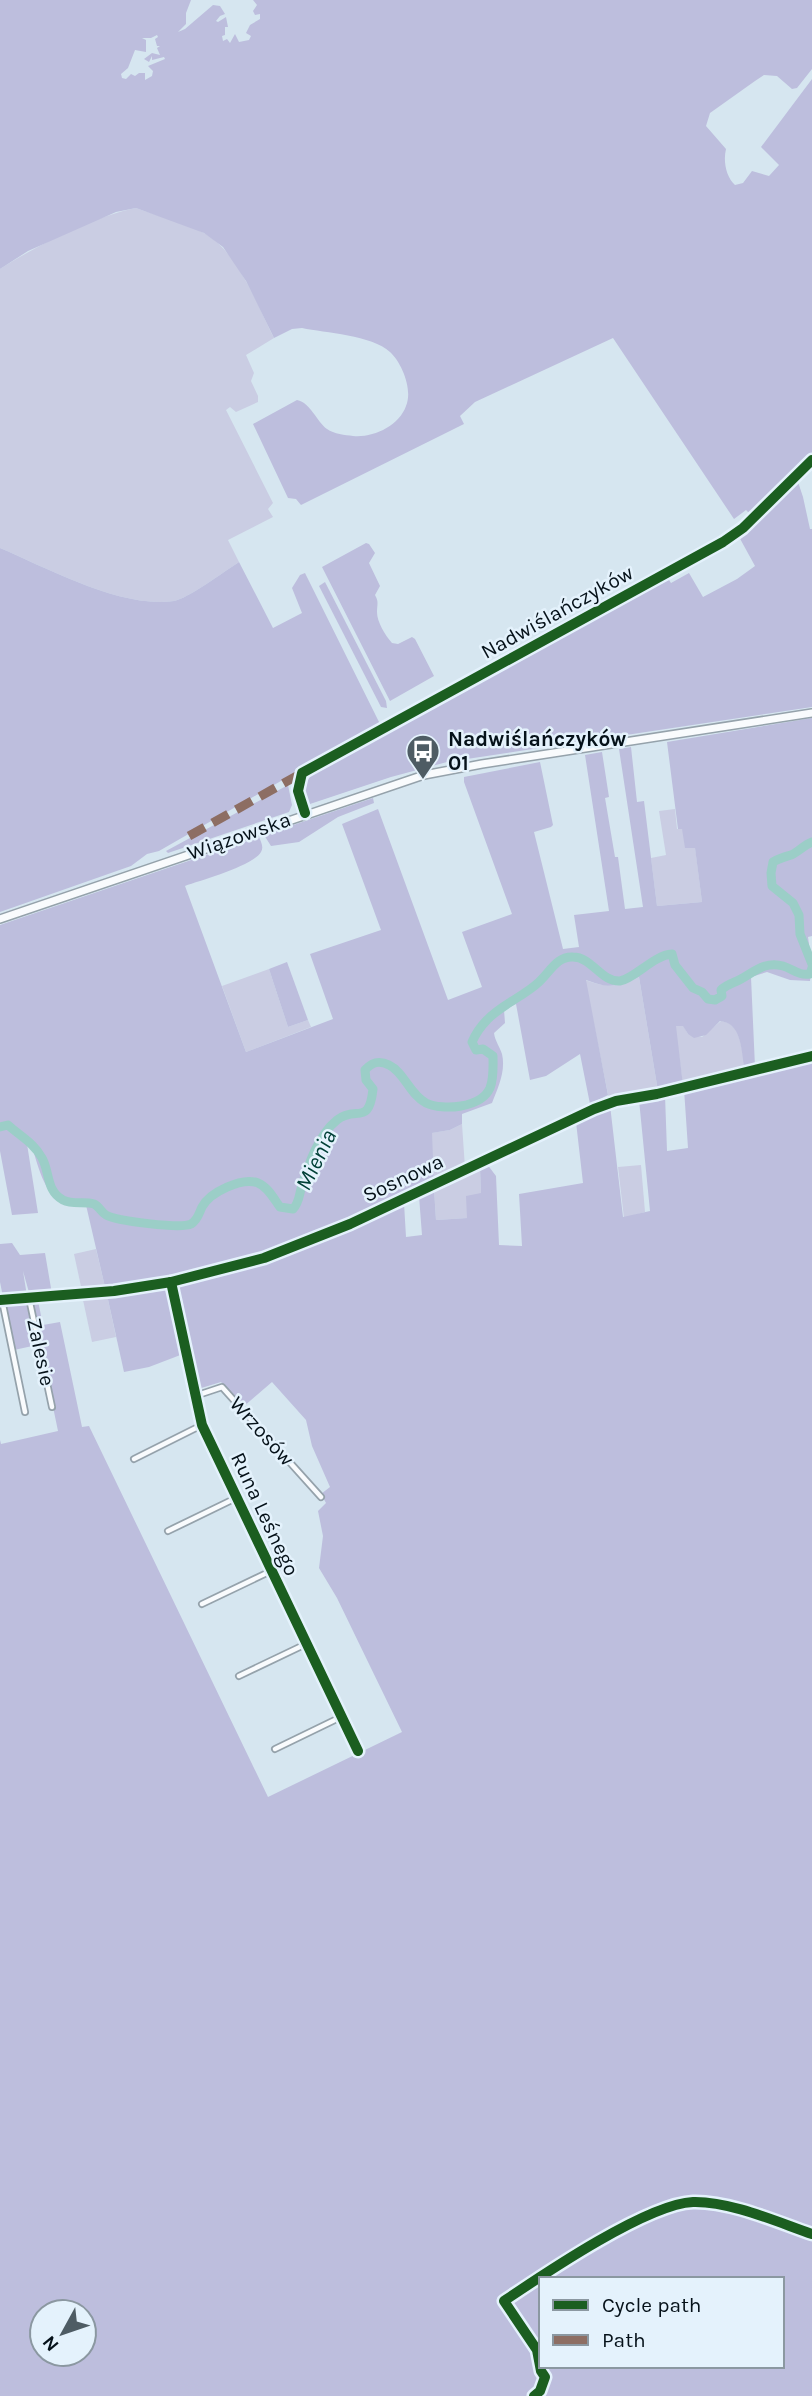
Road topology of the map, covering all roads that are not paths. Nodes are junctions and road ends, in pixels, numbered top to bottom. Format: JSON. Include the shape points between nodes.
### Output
{"nodes":[{"id":1,"x":812,"y":460,"type":"edge"},
{"id":2,"x":812,"y":713,"type":"edge"},
{"id":3,"x":305,"y":813,"type":"junction"},
{"id":4,"x":0,"y":919,"type":"edge"},
{"id":5,"x":812,"y":1056,"type":"edge"},
{"id":6,"x":171,"y":1282,"type":"junction"},
{"id":7,"x":29,"y":1298,"type":"junction"},
{"id":8,"x":1,"y":1300,"type":"edge"},
{"id":9,"x":195,"y":1396,"type":"junction"},
{"id":10,"x":52,"y":1407,"type":"dead end"},
{"id":11,"x":25,"y":1412,"type":"dead end"},
{"id":12,"x":202,"y":1425,"type":"junction"},
{"id":13,"x":134,"y":1458,"type":"dead end"},
{"id":14,"x":321,"y":1497,"type":"dead end"},
{"id":15,"x":236,"y":1498,"type":"junction"},
{"id":16,"x":168,"y":1531,"type":"dead end"},
{"id":17,"x":271,"y":1572,"type":"junction"},
{"id":18,"x":202,"y":1604,"type":"dead end"},
{"id":19,"x":306,"y":1644,"type":"junction"},
{"id":20,"x":240,"y":1676,"type":"dead end"},
{"id":21,"x":341,"y":1717,"type":"junction"},
{"id":22,"x":275,"y":1749,"type":"dead end"},
{"id":23,"x":358,"y":1751,"type":"dead end"}],
"edges":[{"from":1,"to":3,"type":"street","name":"Nadwiślańczyków","via":[[723,542],[302,773],[298,791]]},
{"from":2,"to":3,"type":"main road","name":"Wiązowska","via":[[454,769]]},
{"from":3,"to":4,"type":"main road","name":"Wiązowska"},
{"from":5,"to":6,"type":"street","name":"Sosnowa","via":[[616,1101],[350,1224],[264,1258]]},
{"from":6,"to":7,"type":"street","name":"Sosnowa"},
{"from":6,"to":9,"type":"street","name":"Runa Leśnego"},
{"from":7,"to":8,"type":"street","name":"Sosnowa"},
{"from":7,"to":10,"type":"street","name":"Zalesie"},
{"from":8,"to":11,"type":"street","name":"Sosnowa"},
{"from":9,"to":12,"type":"street","name":"Runa Leśnego"},
{"from":9,"to":14,"type":"street","name":"Wrzosów","via":[[222,1387]]},
{"from":12,"to":13,"type":"street"},
{"from":12,"to":15,"type":"street","name":"Runa Leśnego"},
{"from":15,"to":16,"type":"street"},
{"from":15,"to":17,"type":"street","name":"Runa Leśnego"},
{"from":17,"to":18,"type":"street"},
{"from":17,"to":19,"type":"street","name":"Runa Leśnego"},
{"from":19,"to":20,"type":"street"},
{"from":19,"to":21,"type":"street","name":"Runa Leśnego"},
{"from":21,"to":22,"type":"street"},
{"from":21,"to":23,"type":"street","name":"Runa Leśnego"}]}
